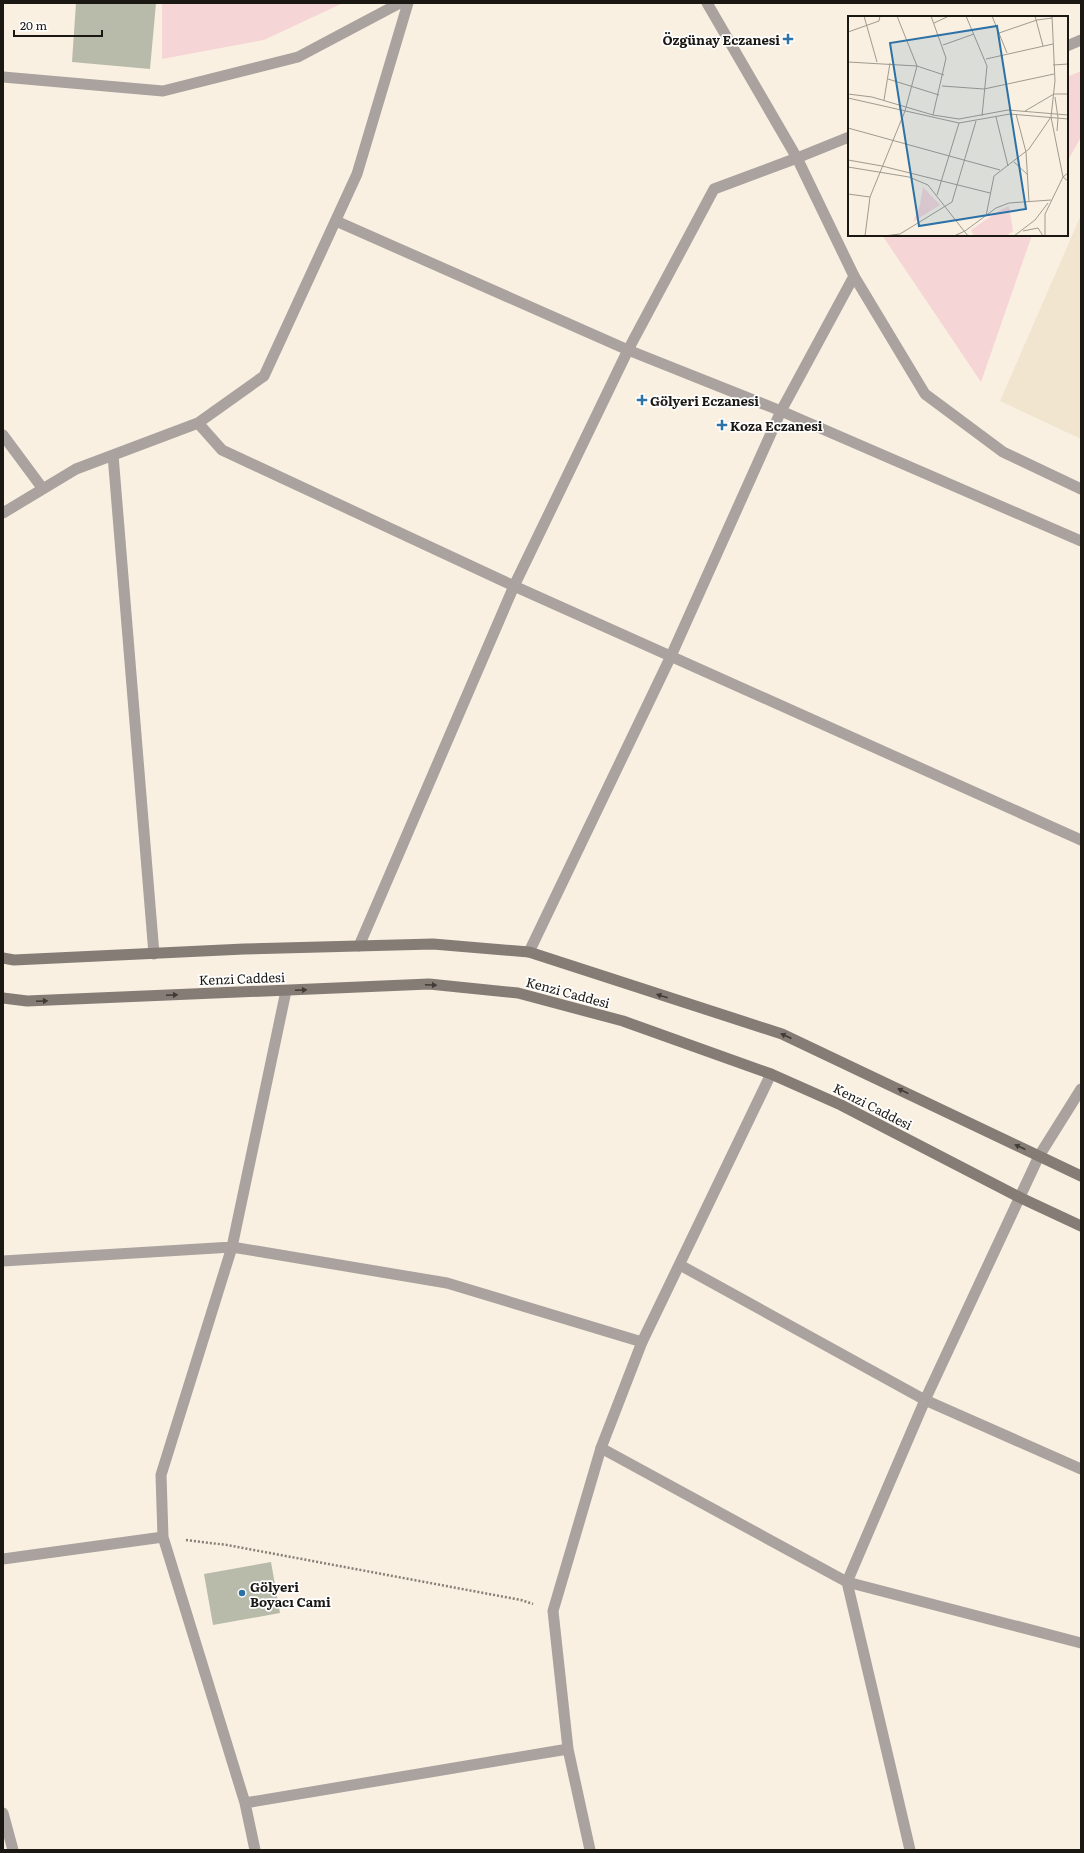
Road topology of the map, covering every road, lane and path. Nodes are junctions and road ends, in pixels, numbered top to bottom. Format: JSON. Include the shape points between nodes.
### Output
{"nodes":[{"id":1,"x":400,"y":3,"type":"edge"},
{"id":2,"x":408,"y":3,"type":"edge"},
{"id":3,"x":707,"y":3,"type":"edge"},
{"id":4,"x":1081,"y":40,"type":"edge"},
{"id":5,"x":1068,"y":46,"type":"edge"},
{"id":6,"x":3,"y":77,"type":"edge"},
{"id":7,"x":848,"y":137,"type":"edge"},
{"id":8,"x":797,"y":158,"type":"junction"},
{"id":9,"x":336,"y":221,"type":"junction"},
{"id":10,"x":854,"y":276,"type":"junction"},
{"id":11,"x":628,"y":350,"type":"junction"},
{"id":12,"x":781,"y":411,"type":"junction"},
{"id":13,"x":198,"y":423,"type":"junction"},
{"id":14,"x":3,"y":435,"type":"edge"},
{"id":15,"x":112,"y":455,"type":"junction"},
{"id":16,"x":43,"y":489,"type":"junction"},
{"id":17,"x":1081,"y":489,"type":"edge"},
{"id":18,"x":3,"y":513,"type":"edge"},
{"id":19,"x":1081,"y":541,"type":"edge"},
{"id":20,"x":514,"y":586,"type":"junction"},
{"id":21,"x":671,"y":656,"type":"junction"},
{"id":22,"x":1081,"y":840,"type":"edge"},
{"id":23,"x":359,"y":946,"type":"junction"},
{"id":24,"x":529,"y":952,"type":"junction"},
{"id":25,"x":154,"y":954,"type":"junction"},
{"id":26,"x":3,"y":958,"type":"edge"},
{"id":27,"x":286,"y":991,"type":"junction"},
{"id":28,"x":3,"y":998,"type":"edge"},
{"id":29,"x":771,"y":1074,"type":"junction"},
{"id":30,"x":1081,"y":1090,"type":"edge"},
{"id":31,"x":1040,"y":1156,"type":"junction"},
{"id":32,"x":1081,"y":1176,"type":"edge"},
{"id":33,"x":1021,"y":1198,"type":"junction"},
{"id":34,"x":1081,"y":1226,"type":"edge"},
{"id":35,"x":232,"y":1246,"type":"junction"},
{"id":36,"x":3,"y":1261,"type":"edge"},
{"id":37,"x":680,"y":1265,"type":"junction"},
{"id":38,"x":642,"y":1342,"type":"junction"},
{"id":39,"x":925,"y":1400,"type":"junction"},
{"id":40,"x":601,"y":1448,"type":"junction"},
{"id":41,"x":1081,"y":1469,"type":"edge"},
{"id":42,"x":163,"y":1537,"type":"junction"},
{"id":43,"x":3,"y":1559,"type":"edge"},
{"id":44,"x":847,"y":1582,"type":"junction"},
{"id":45,"x":553,"y":1611,"type":"junction"},
{"id":46,"x":1081,"y":1643,"type":"edge"},
{"id":47,"x":568,"y":1749,"type":"junction"},
{"id":48,"x":244,"y":1803,"type":"junction"},
{"id":49,"x":3,"y":1813,"type":"edge"},
{"id":50,"x":13,"y":1850,"type":"edge"},
{"id":51,"x":255,"y":1850,"type":"edge"},
{"id":52,"x":590,"y":1850,"type":"edge"},
{"id":53,"x":910,"y":1850,"type":"edge"}],
"edges":[{"from":1,"to":6,"type":"street","via":[[298,57],[163,91]]},
{"from":2,"to":9,"type":"street","via":[[358,174]]},
{"from":3,"to":8,"type":"street"},
{"from":4,"to":5,"type":"street"},
{"from":7,"to":8,"type":"street"},
{"from":8,"to":10,"type":"street"},
{"from":8,"to":11,"type":"street","via":[[714,189]]},
{"from":9,"to":11,"type":"street"},
{"from":9,"to":13,"type":"street","via":[[264,376]]},
{"from":10,"to":12,"type":"street"},
{"from":10,"to":17,"type":"street","via":[[925,394],[1003,452]]},
{"from":11,"to":12,"type":"street"},
{"from":11,"to":20,"type":"street"},
{"from":12,"to":19,"type":"street"},
{"from":12,"to":21,"type":"street"},
{"from":13,"to":15,"type":"street"},
{"from":13,"to":20,"type":"street","via":[[222,450]]},
{"from":14,"to":16,"type":"street"},
{"from":15,"to":16,"type":"street","via":[[76,469]]},
{"from":15,"to":25,"type":"street"},
{"from":16,"to":18,"type":"street"},
{"from":20,"to":21,"type":"street"},
{"from":20,"to":23,"type":"street"},
{"from":21,"to":22,"type":"street"},
{"from":21,"to":24,"type":"street"},
{"from":23,"to":24,"type":"main road","name":"Kenzi Caddesi","via":[[433,944]]},
{"from":23,"to":25,"type":"main road","name":"Kenzi Caddesi"},
{"from":31,"to":24,"type":"main road","name":"Kenzi Caddesi","one_way":true,"via":[[782,1034]]},
{"from":25,"to":26,"type":"main road","name":"Kenzi Caddesi","via":[[14,960]]},
{"from":28,"to":27,"type":"main road","name":"Kenzi Caddesi","one_way":true,"via":[[27,1001]]},
{"from":27,"to":29,"type":"main road","name":"Kenzi Caddesi","one_way":true,"via":[[429,984],[518,992],[623,1022]]},
{"from":27,"to":35,"type":"street"},
{"from":29,"to":33,"type":"main road","name":"Kenzi Caddesi","via":[[841,1105]]},
{"from":29,"to":37,"type":"street"},
{"from":30,"to":31,"type":"street"},
{"from":31,"to":32,"type":"main road","name":"Kenzi Caddesi"},
{"from":31,"to":33,"type":"street"},
{"from":33,"to":34,"type":"main road","name":"Kenzi Caddesi"},
{"from":33,"to":39,"type":"street"},
{"from":35,"to":36,"type":"street"},
{"from":35,"to":38,"type":"street","via":[[447,1283]]},
{"from":35,"to":42,"type":"street","via":[[161,1474]]},
{"from":37,"to":38,"type":"street"},
{"from":37,"to":39,"type":"street"},
{"from":38,"to":40,"type":"street"},
{"from":39,"to":41,"type":"street"},
{"from":39,"to":44,"type":"street"},
{"from":40,"to":44,"type":"street"},
{"from":40,"to":45,"type":"street"},
{"from":42,"to":43,"type":"street"},
{"from":42,"to":45,"type":"path","via":[[227,1545],[520,1600]]},
{"from":42,"to":48,"type":"street"},
{"from":44,"to":46,"type":"street"},
{"from":44,"to":53,"type":"street"},
{"from":45,"to":47,"type":"street"},
{"from":47,"to":48,"type":"street"},
{"from":47,"to":52,"type":"street"},
{"from":48,"to":51,"type":"street"},
{"from":49,"to":50,"type":"street"}]}
